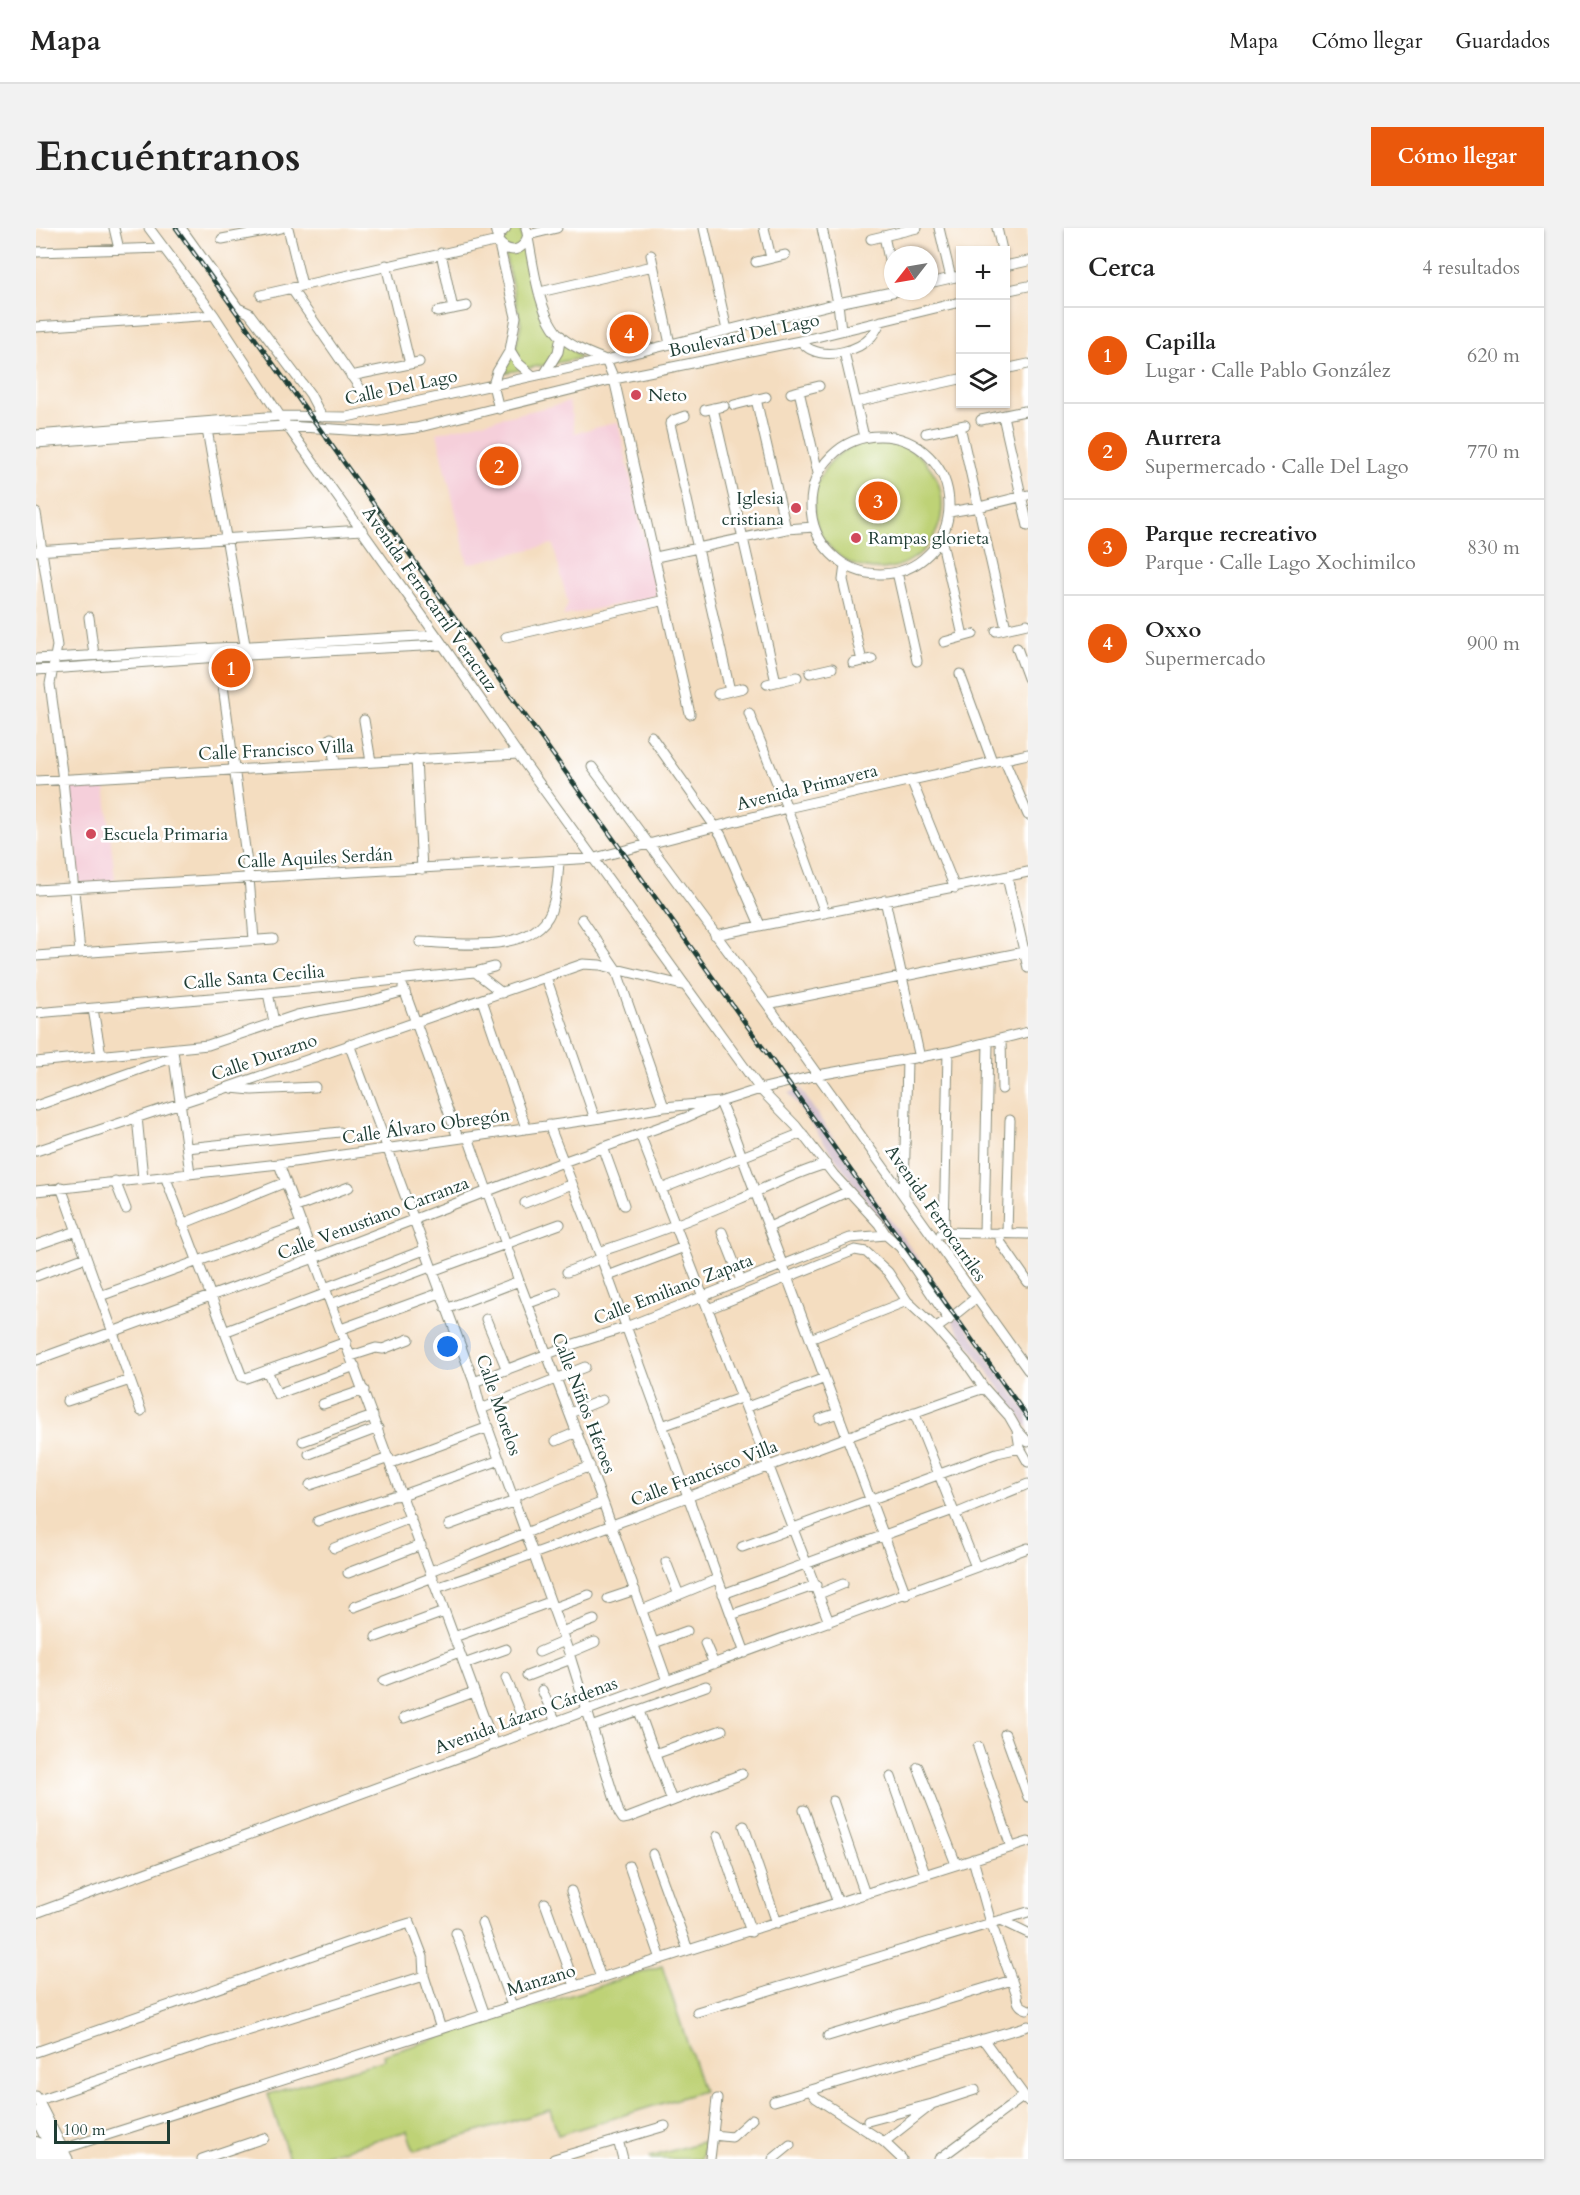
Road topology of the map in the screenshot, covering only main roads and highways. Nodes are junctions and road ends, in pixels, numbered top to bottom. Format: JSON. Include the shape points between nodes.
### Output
{"nodes":[{"id":1,"x":37,"y":2103,"type":"edge"},
{"id":2,"x":36,"y":2144,"type":"edge"},
{"id":3,"x":61,"y":2154,"type":"edge"},
{"id":4,"x":44,"y":2159,"type":"edge"}],
"edges":[{"from":1,"to":3,"type":"highway"},
{"from":2,"to":4,"type":"highway"}]}
